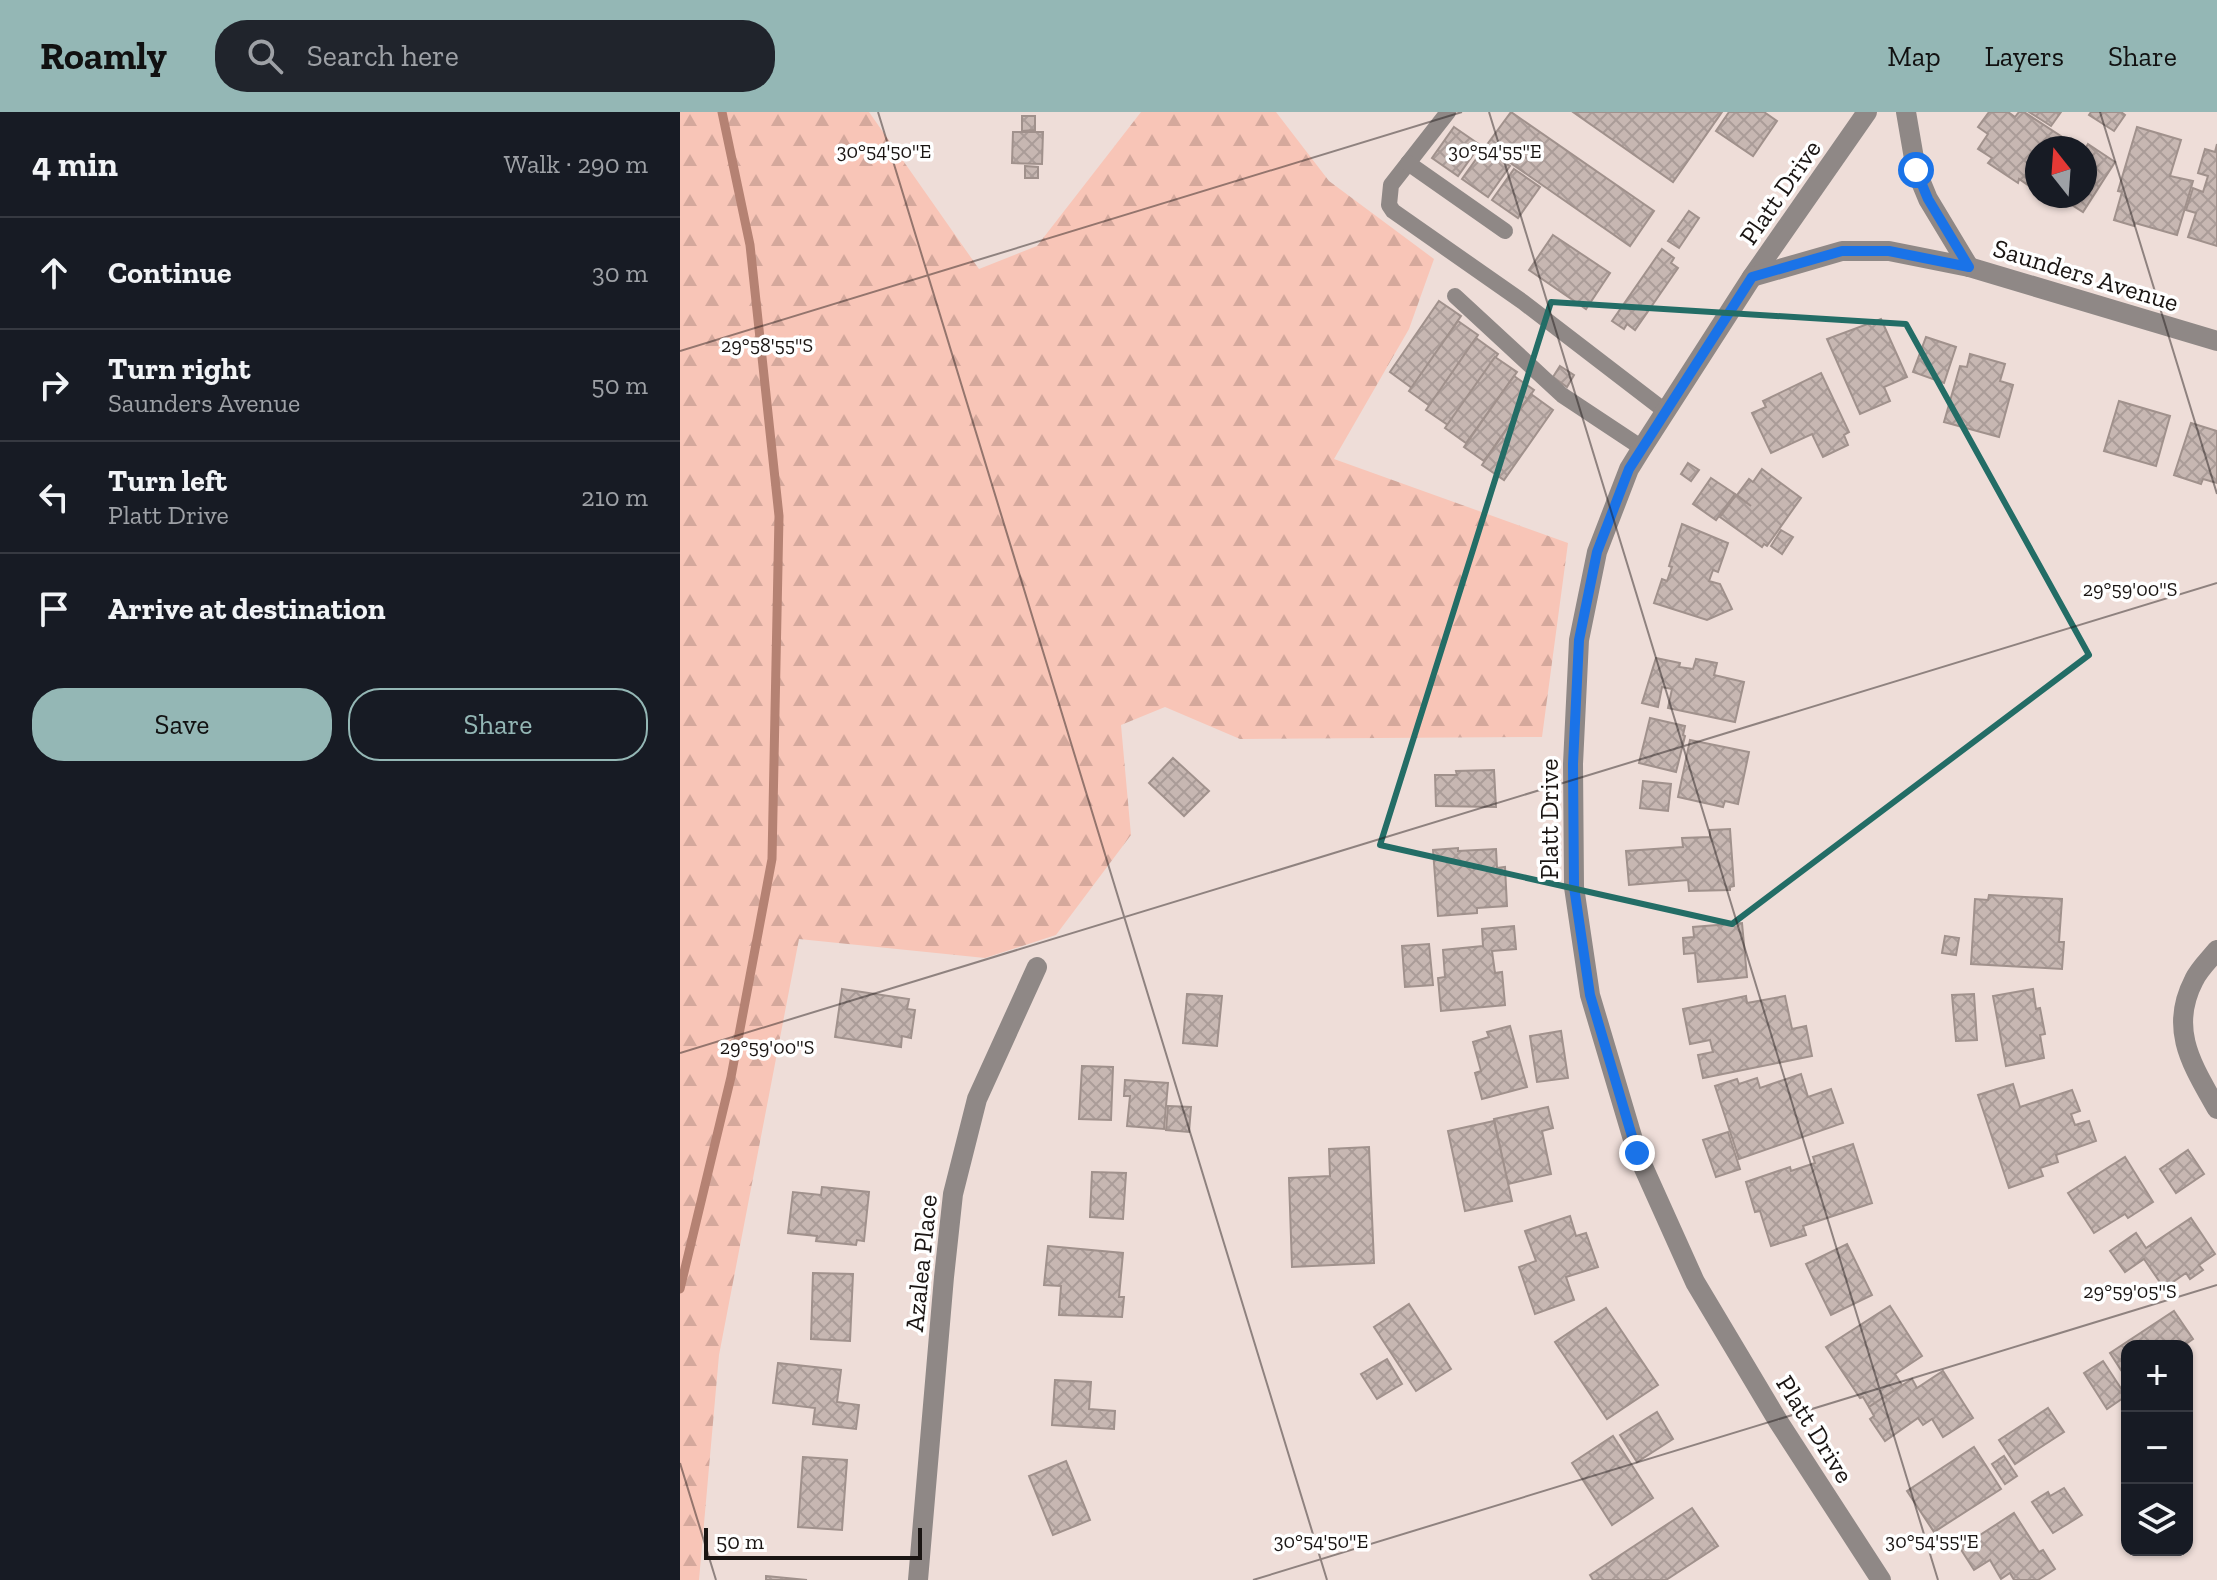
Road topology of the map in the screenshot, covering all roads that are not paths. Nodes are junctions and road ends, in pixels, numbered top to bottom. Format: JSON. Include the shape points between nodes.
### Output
{"nodes":[{"id":1,"x":1448,"y":112,"type":"edge"},
{"id":2,"x":1867,"y":112,"type":"edge"},
{"id":3,"x":1906,"y":112,"type":"edge"},
{"id":4,"x":1408,"y":163,"type":"junction"},
{"id":5,"x":1505,"y":231,"type":"dead end"},
{"id":6,"x":1969,"y":267,"type":"junction"},
{"id":7,"x":1752,"y":277,"type":"junction"},
{"id":8,"x":1455,"y":296,"type":"dead end"},
{"id":9,"x":2217,"y":341,"type":"edge"},
{"id":10,"x":1665,"y":411,"type":"junction"},
{"id":11,"x":1642,"y":448,"type":"junction"},
{"id":12,"x":2217,"y":950,"type":"edge"},
{"id":13,"x":1037,"y":967,"type":"dead end"},
{"id":14,"x":2217,"y":1109,"type":"edge"},
{"id":15,"x":918,"y":1580,"type":"edge"},
{"id":16,"x":1881,"y":1580,"type":"edge"}],
"edges":[{"from":1,"to":4,"type":"lane"},
{"from":2,"to":7,"type":"street","name":"Platt Drive"},
{"from":3,"to":6,"type":"street","via":[[1924,190]]},
{"from":4,"to":5,"type":"lane"},
{"from":4,"to":10,"type":"lane","via":[[1391,185],[1393,211]]},
{"from":6,"to":7,"type":"street","name":"Saunders Avenue","via":[[1889,251],[1842,251]]},
{"from":6,"to":9,"type":"street","name":"Saunders Avenue"},
{"from":7,"to":10,"type":"street","name":"Platt Drive"},
{"from":8,"to":11,"type":"lane","via":[[1562,395]]},
{"from":10,"to":11,"type":"street","name":"Platt Drive"},
{"from":11,"to":16,"type":"street","name":"Platt Drive","via":[[1597,552],[1579,640],[1574,887],[1590,995],[1637,1153],[1695,1282]]},
{"from":12,"to":14,"type":"street","via":[[2194,980],[2181,1022],[2188,1056]]},
{"from":13,"to":15,"type":"street","name":"Azalea Place","via":[[977,1099],[953,1194]]}]}
